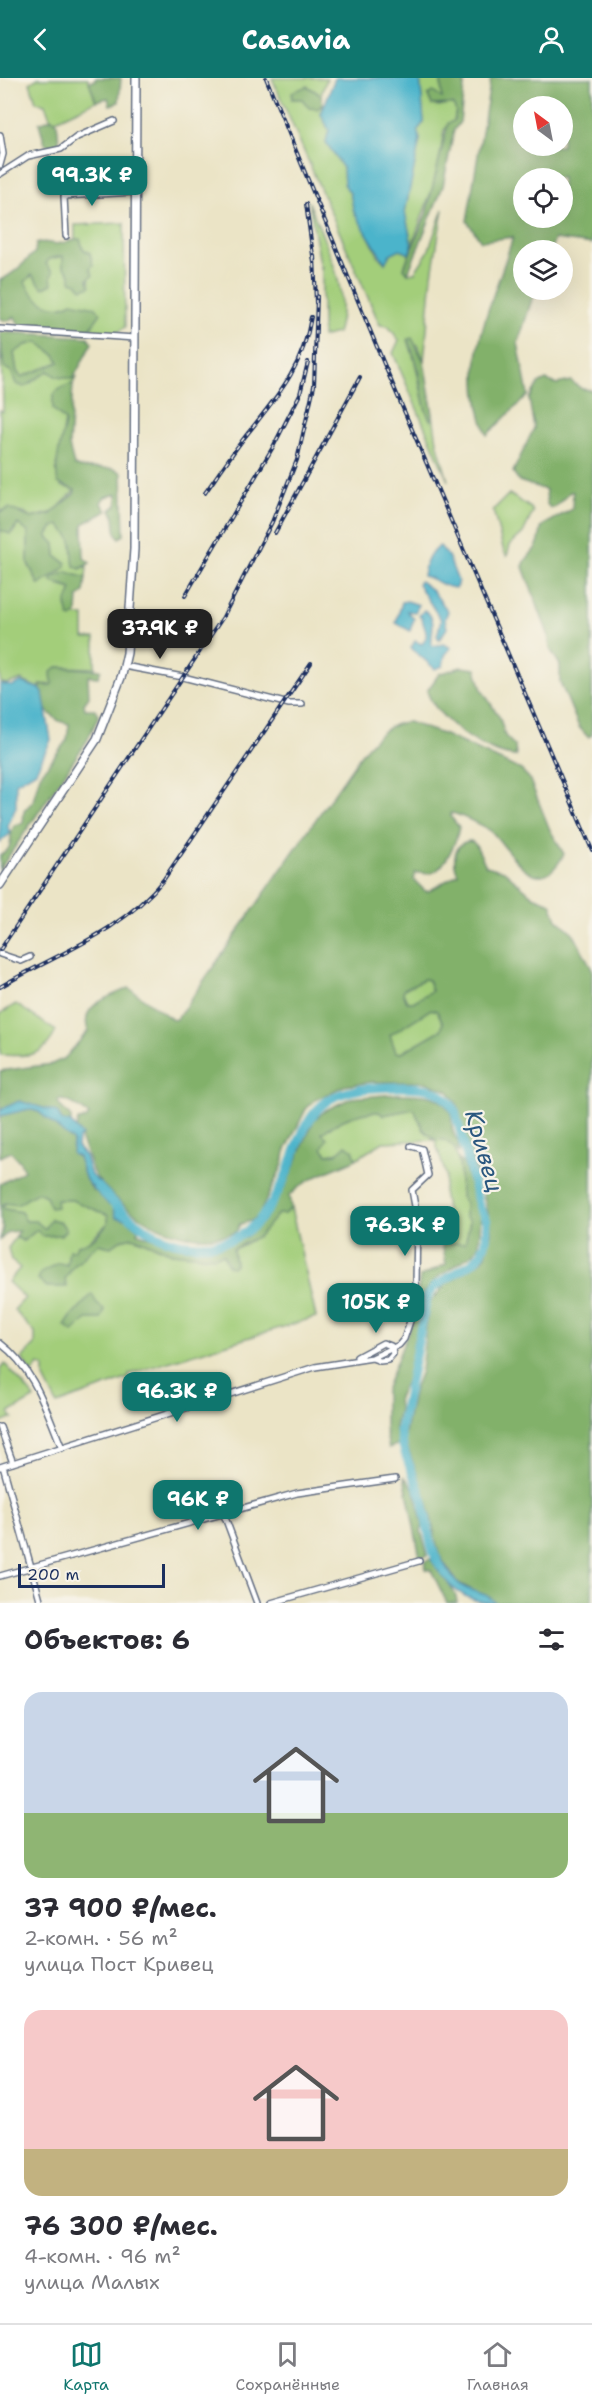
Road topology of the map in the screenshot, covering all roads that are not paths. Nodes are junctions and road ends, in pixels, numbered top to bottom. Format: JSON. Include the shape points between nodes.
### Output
{"nodes":[{"id":1,"x":136,"y":78,"type":"edge"},
{"id":2,"x":114,"y":121,"type":"dead end"},
{"id":3,"x":0,"y":135,"type":"edge"},
{"id":4,"x":0,"y":165,"type":"edge"},
{"id":5,"x":0,"y":174,"type":"edge"},
{"id":6,"x":135,"y":192,"type":"junction"},
{"id":7,"x":66,"y":236,"type":"dead end"},
{"id":8,"x":0,"y":329,"type":"edge"},
{"id":9,"x":135,"y":338,"type":"junction"},
{"id":10,"x":124,"y":666,"type":"junction"},
{"id":11,"x":302,"y":704,"type":"dead end"},
{"id":12,"x":0,"y":885,"type":"edge"},
{"id":13,"x":0,"y":954,"type":"edge"},
{"id":14,"x":30,"y":957,"type":"dead end"},
{"id":15,"x":411,"y":1146,"type":"dead end"},
{"id":16,"x":0,"y":1343,"type":"edge"},
{"id":17,"x":392,"y":1349,"type":"junction"},
{"id":18,"x":350,"y":1360,"type":"junction"},
{"id":19,"x":0,"y":1427,"type":"edge"},
{"id":20,"x":1,"y":1435,"type":"edge"},
{"id":21,"x":62,"y":1448,"type":"junction"},
{"id":22,"x":13,"y":1463,"type":"junction"},
{"id":23,"x":1,"y":1467,"type":"edge"},
{"id":24,"x":394,"y":1479,"type":"dead end"},
{"id":25,"x":223,"y":1512,"type":"junction"},
{"id":26,"x":420,"y":1561,"type":"dead end"},
{"id":27,"x":31,"y":1566,"type":"junction"},
{"id":28,"x":0,"y":1576,"type":"edge"},
{"id":29,"x":41,"y":1603,"type":"edge"},
{"id":30,"x":257,"y":1603,"type":"edge"},
{"id":31,"x":271,"y":1603,"type":"edge"}],
"edges":[{"from":1,"to":6,"type":"main road"},
{"from":2,"to":5,"type":"street","via":[[77,137],[61,149],[28,156]]},
{"from":3,"to":4,"type":"street"},
{"from":6,"to":7,"type":"street","via":[[64,196]]},
{"from":6,"to":9,"type":"main road"},
{"from":8,"to":9,"type":"street"},
{"from":9,"to":10,"type":"main road","via":[[132,599]]},
{"from":10,"to":11,"type":"street"},
{"from":10,"to":12,"type":"main road","via":[[97,739]]},
{"from":13,"to":14,"type":"street","via":[[21,961]]},
{"from":15,"to":17,"type":"street","via":[[422,1149],[428,1175],[412,1190],[417,1218],[412,1315],[404,1339]]},
{"from":16,"to":21,"type":"street","via":[[17,1356],[31,1376]]},
{"from":17,"to":18,"type":"street","via":[[383,1343]]},
{"from":17,"to":18,"type":"street","via":[[388,1360]]},
{"from":18,"to":21,"type":"street","via":[[315,1367]]},
{"from":19,"to":20,"type":"street"},
{"from":20,"to":22,"type":"street"},
{"from":21,"to":22,"type":"street"},
{"from":22,"to":23,"type":"street"},
{"from":23,"to":27,"type":"street"},
{"from":24,"to":25,"type":"street","via":[[308,1491]]},
{"from":25,"to":27,"type":"street"},
{"from":25,"to":30,"type":"street"},
{"from":26,"to":31,"type":"street"},
{"from":27,"to":28,"type":"street"},
{"from":27,"to":29,"type":"street"}]}
